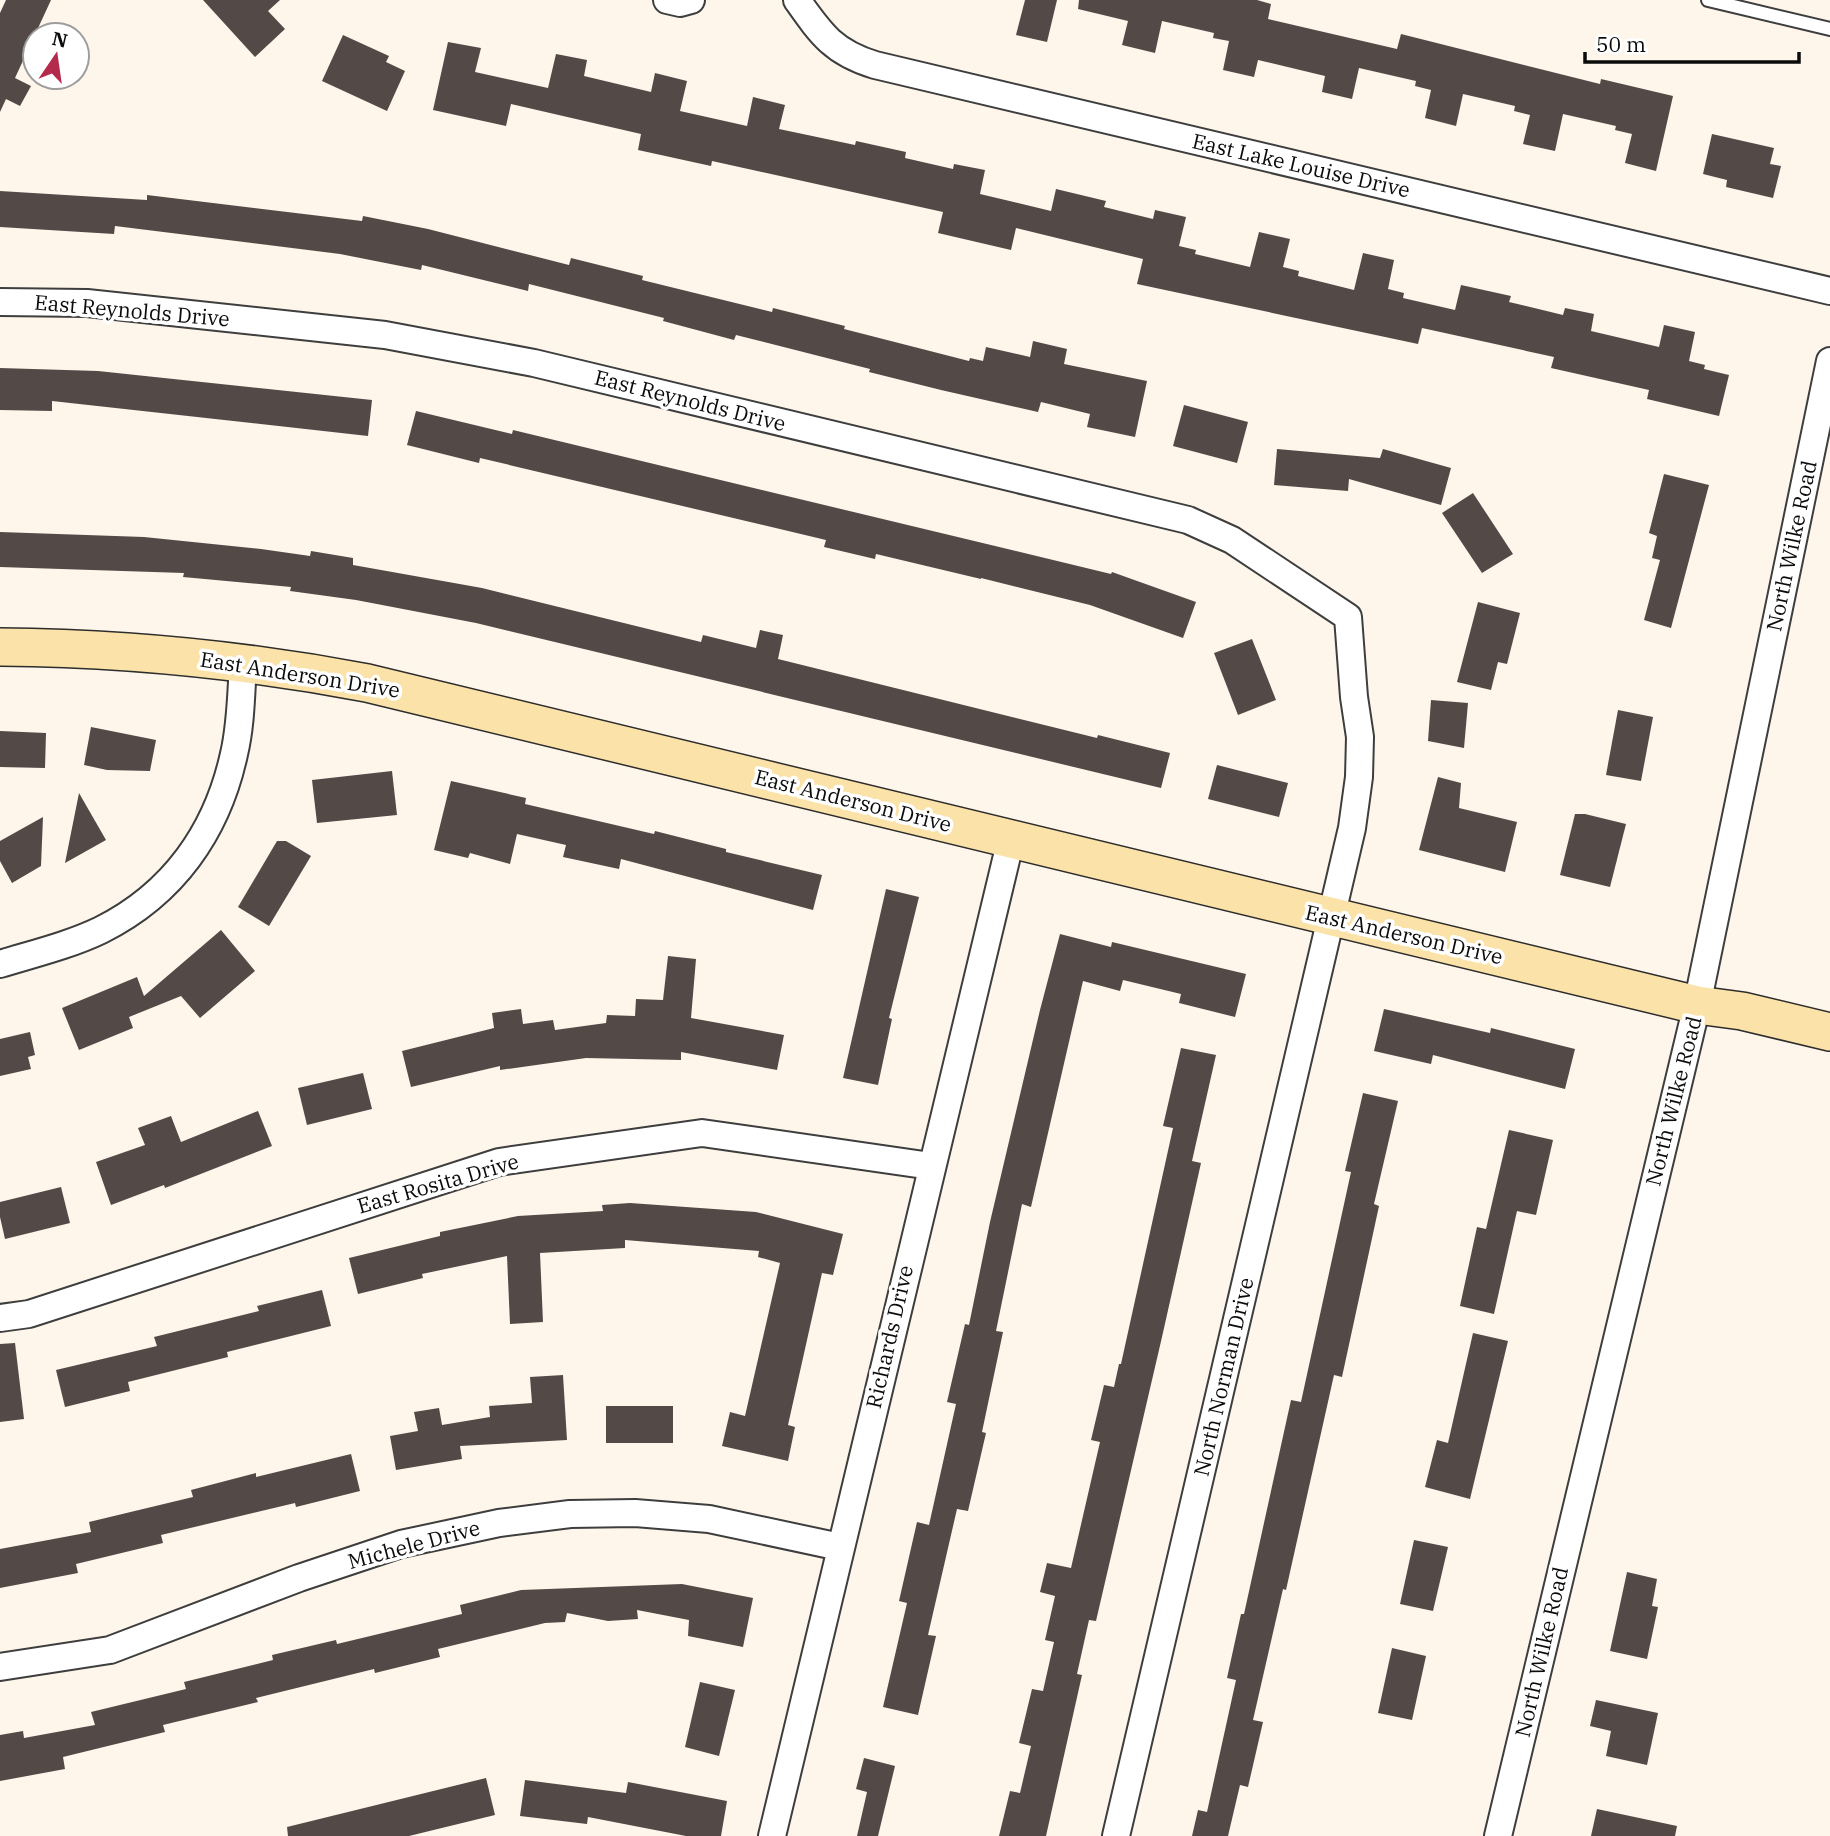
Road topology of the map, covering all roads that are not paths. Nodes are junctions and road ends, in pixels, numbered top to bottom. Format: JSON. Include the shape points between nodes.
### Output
{"nodes":[{"id":1,"x":667,"y":0,"type":"edge"},
{"id":2,"x":691,"y":0,"type":"edge"},
{"id":3,"x":797,"y":0,"type":"edge"},
{"id":4,"x":1708,"y":0,"type":"edge"},
{"id":5,"x":1830,"y":29,"type":"edge"},
{"id":6,"x":1830,"y":291,"type":"edge"},
{"id":7,"x":0,"y":302,"type":"edge"},
{"id":8,"x":1830,"y":361,"type":"edge"},
{"id":9,"x":1348,"y":617,"type":"joint"},
{"id":10,"x":0,"y":647,"type":"edge"},
{"id":11,"x":243,"y":664,"type":"junction"},
{"id":12,"x":1011,"y":839,"type":"junction"},
{"id":13,"x":1331,"y":917,"type":"junction"},
{"id":14,"x":0,"y":964,"type":"edge"},
{"id":15,"x":1697,"y":1005,"type":"junction"},
{"id":16,"x":1830,"y":1032,"type":"edge"},
{"id":17,"x":931,"y":1166,"type":"junction"},
{"id":18,"x":0,"y":1318,"type":"edge"},
{"id":19,"x":840,"y":1547,"type":"junction"},
{"id":20,"x":0,"y":1667,"type":"edge"},
{"id":21,"x":772,"y":1836,"type":"edge"},
{"id":22,"x":1116,"y":1836,"type":"edge"},
{"id":23,"x":1498,"y":1836,"type":"edge"}],
"edges":[{"from":1,"to":2,"type":"street"},
{"from":3,"to":6,"type":"street","name":"East Lake Louise Drive","via":[[823,37],[843,52],[875,65]]},
{"from":4,"to":5,"type":"lane"},
{"from":7,"to":9,"type":"street","name":"East Reynolds Drive","via":[[87,303],[372,334],[534,363],[1188,520],[1232,540]]},
{"from":8,"to":15,"type":"street","name":"North Wilke Road"},
{"from":9,"to":13,"type":"street","name":"North Norman Drive","via":[[1360,737],[1359,777]]},
{"from":10,"to":11,"type":"street","name":"East Anderson Drive","via":[[79,648]]},
{"from":11,"to":12,"type":"street","name":"East Anderson Drive","via":[[418,693]]},
{"from":11,"to":14,"type":"street","via":[[235,751],[216,814],[197,848],[169,880],[124,917],[97,931]]},
{"from":12,"to":13,"type":"street","name":"East Anderson Drive"},
{"from":12,"to":17,"type":"street","name":"Richards Drive"},
{"from":13,"to":15,"type":"street","name":"East Anderson Drive"},
{"from":13,"to":22,"type":"street","name":"North Norman Drive"},
{"from":15,"to":16,"type":"street","name":"East Anderson Drive"},
{"from":15,"to":23,"type":"street","name":"North Wilke Road"},
{"from":17,"to":18,"type":"street","name":"East Rosita Drive","via":[[702,1133],[499,1161],[29,1314]]},
{"from":17,"to":19,"type":"street","name":"Richards Drive"},
{"from":19,"to":20,"type":"street","name":"Michele Drive","via":[[709,1519],[635,1513],[570,1514],[499,1523],[401,1544],[110,1650]]},
{"from":19,"to":21,"type":"street","name":"Richards Drive"}]}
